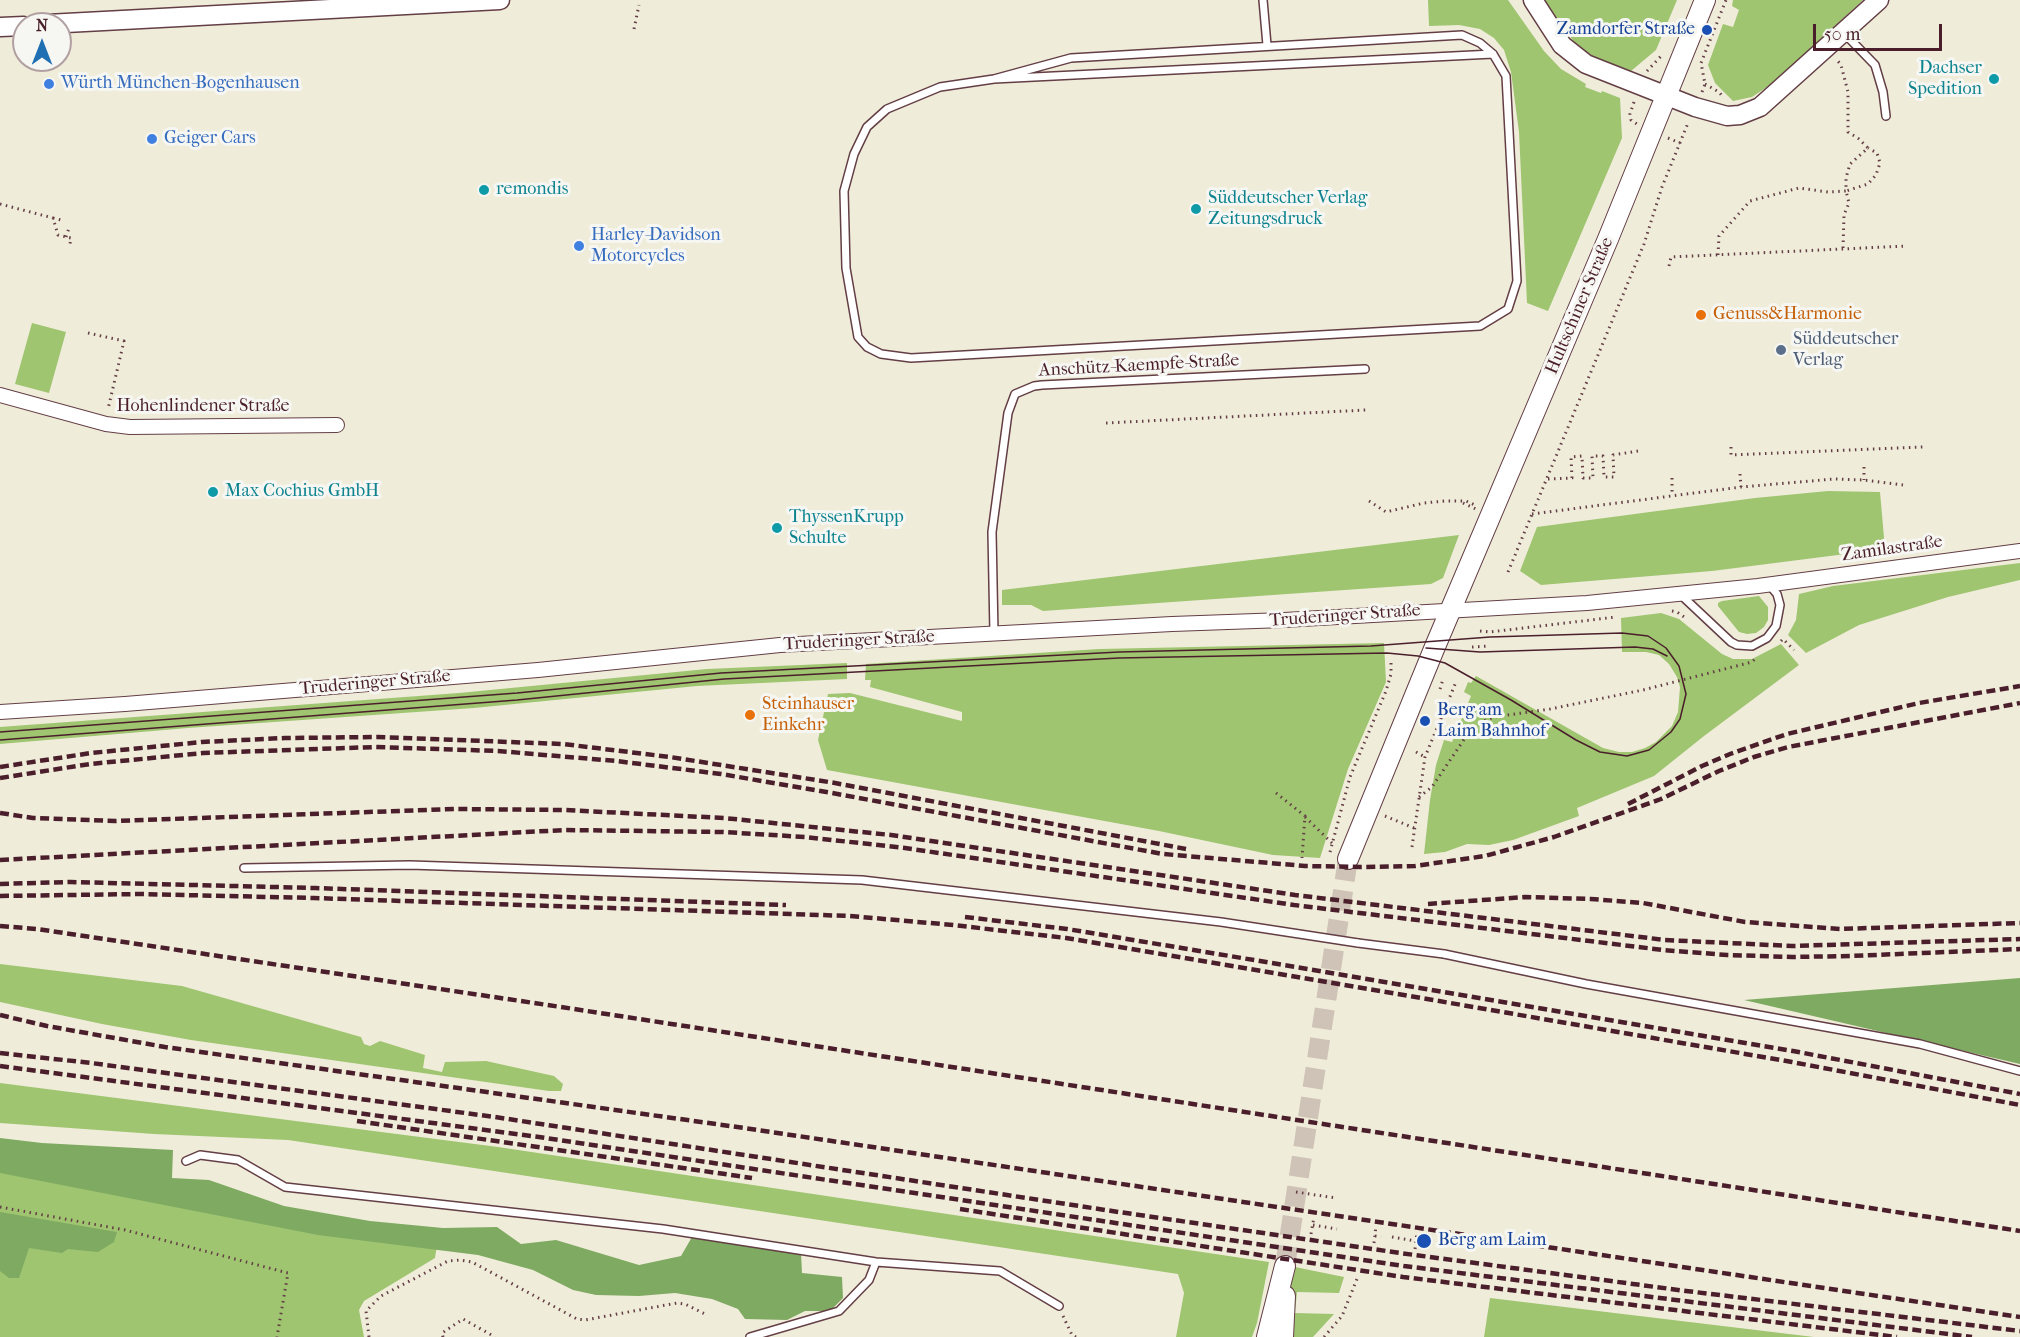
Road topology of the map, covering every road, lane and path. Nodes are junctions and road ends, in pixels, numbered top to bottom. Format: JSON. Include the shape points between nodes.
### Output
{"nodes":[{"id":1,"x":500,"y":0,"type":"edge"},
{"id":2,"x":1263,"y":0,"type":"edge"},
{"id":3,"x":1533,"y":0,"type":"edge"},
{"id":4,"x":1705,"y":0,"type":"edge"},
{"id":5,"x":1726,"y":0,"type":"edge"},
{"id":6,"x":1879,"y":0,"type":"edge"},
{"id":7,"x":639,"y":5,"type":"dead end"},
{"id":8,"x":72,"y":23,"type":"edge"},
{"id":9,"x":634,"y":29,"type":"dead end"},
{"id":10,"x":1843,"y":32,"type":"junction"},
{"id":11,"x":1267,"y":45,"type":"junction"},
{"id":12,"x":1493,"y":54,"type":"junction"},
{"id":13,"x":1841,"y":65,"type":"dead end"},
{"id":14,"x":994,"y":79,"type":"junction"},
{"id":15,"x":1705,"y":84,"type":"dead end"},
{"id":16,"x":1666,"y":95,"type":"junction"},
{"id":17,"x":1886,"y":116,"type":"dead end"},
{"id":18,"x":1680,"y":143,"type":"dead end"},
{"id":19,"x":1868,"y":148,"type":"junction"},
{"id":20,"x":1846,"y":191,"type":"junction"},
{"id":21,"x":0,"y":204,"type":"edge"},
{"id":22,"x":53,"y":218,"type":"junction"},
{"id":23,"x":61,"y":220,"type":"dead end"},
{"id":24,"x":69,"y":228,"type":"dead end"},
{"id":25,"x":66,"y":237,"type":"junction"},
{"id":26,"x":70,"y":244,"type":"dead end"},
{"id":27,"x":1906,"y":246,"type":"dead end"},
{"id":28,"x":1843,"y":249,"type":"junction"},
{"id":29,"x":1718,"y":255,"type":"junction"},
{"id":30,"x":1669,"y":266,"type":"dead end"},
{"id":31,"x":88,"y":333,"type":"dead end"},
{"id":32,"x":1365,"y":369,"type":"dead end"},
{"id":33,"x":0,"y":395,"type":"edge"},
{"id":34,"x":108,"y":410,"type":"dead end"},
{"id":35,"x":1366,"y":410,"type":"dead end"},
{"id":36,"x":1106,"y":423,"type":"dead end"},
{"id":37,"x":338,"y":424,"type":"dead end"},
{"id":38,"x":1731,"y":447,"type":"dead end"},
{"id":39,"x":1923,"y":447,"type":"dead end"},
{"id":40,"x":1638,"y":451,"type":"dead end"},
{"id":41,"x":1864,"y":467,"type":"dead end"},
{"id":42,"x":1740,"y":474,"type":"dead end"},
{"id":43,"x":1672,"y":478,"type":"dead end"},
{"id":44,"x":1547,"y":479,"type":"junction"},
{"id":45,"x":1864,"y":480,"type":"junction"},
{"id":46,"x":1904,"y":485,"type":"dead end"},
{"id":47,"x":1742,"y":487,"type":"junction"},
{"id":48,"x":1672,"y":495,"type":"junction"},
{"id":49,"x":1369,"y":501,"type":"dead end"},
{"id":50,"x":1476,"y":507,"type":"dead end"},
{"id":51,"x":1532,"y":514,"type":"junction"},
{"id":52,"x":2020,"y":551,"type":"edge"},
{"id":53,"x":1508,"y":572,"type":"dead end"},
{"id":54,"x":1768,"y":584,"type":"junction"},
{"id":55,"x":1680,"y":593,"type":"junction"},
{"id":56,"x":1451,"y":609,"type":"junction"},
{"id":57,"x":1664,"y":609,"type":"dead end"},
{"id":58,"x":1620,"y":616,"type":"dead end"},
{"id":59,"x":1691,"y":622,"type":"dead end"},
{"id":60,"x":1480,"y":631,"type":"dead end"},
{"id":61,"x":994,"y":634,"type":"junction"},
{"id":62,"x":1775,"y":645,"type":"dead end"},
{"id":63,"x":1489,"y":646,"type":"dead end"},
{"id":64,"x":1472,"y":647,"type":"dead end"},
{"id":65,"x":1794,"y":650,"type":"dead end"},
{"id":66,"x":1748,"y":657,"type":"dead end"},
{"id":67,"x":1391,"y":659,"type":"dead end"},
{"id":68,"x":1443,"y":679,"type":"dead end"},
{"id":69,"x":1456,"y":682,"type":"dead end"},
{"id":70,"x":1440,"y":689,"type":"dead end"},
{"id":71,"x":0,"y":712,"type":"edge"},
{"id":72,"x":1416,"y":752,"type":"dead end"},
{"id":73,"x":1425,"y":757,"type":"junction"},
{"id":74,"x":1276,"y":793,"type":"dead end"},
{"id":75,"x":1419,"y":797,"type":"junction"},
{"id":76,"x":1305,"y":816,"type":"junction"},
{"id":77,"x":1332,"y":843,"type":"junction"},
{"id":78,"x":1412,"y":847,"type":"dead end"},
{"id":79,"x":1339,"y":856,"type":"joint"},
{"id":80,"x":1302,"y":858,"type":"dead end"},
{"id":81,"x":244,"y":868,"type":"dead end"},
{"id":82,"x":2020,"y":1071,"type":"edge"},
{"id":83,"x":186,"y":1161,"type":"dead end"},
{"id":84,"x":1296,"y":1192,"type":"dead end"},
{"id":85,"x":1336,"y":1198,"type":"dead end"},
{"id":86,"x":0,"y":1207,"type":"edge"},
{"id":87,"x":1314,"y":1217,"type":"dead end"},
{"id":88,"x":1313,"y":1226,"type":"junction"},
{"id":89,"x":1376,"y":1226,"type":"dead end"},
{"id":90,"x":1337,"y":1229,"type":"dead end"},
{"id":91,"x":1417,"y":1232,"type":"dead end"},
{"id":92,"x":1311,"y":1234,"type":"dead end"},
{"id":93,"x":1374,"y":1236,"type":"junction"},
{"id":94,"x":1381,"y":1237,"type":"dead end"},
{"id":95,"x":1392,"y":1237,"type":"dead end"},
{"id":96,"x":1416,"y":1241,"type":"junction"},
{"id":97,"x":1374,"y":1243,"type":"dead end"},
{"id":98,"x":1415,"y":1249,"type":"dead end"},
{"id":99,"x":876,"y":1262,"type":"junction"},
{"id":100,"x":1357,"y":1279,"type":"dead end"},
{"id":101,"x":1059,"y":1306,"type":"joint"},
{"id":102,"x":707,"y":1315,"type":"dead end"},
{"id":103,"x":277,"y":1337,"type":"edge"},
{"id":104,"x":369,"y":1337,"type":"edge"},
{"id":105,"x":443,"y":1337,"type":"edge"},
{"id":106,"x":495,"y":1337,"type":"edge"},
{"id":107,"x":750,"y":1337,"type":"edge"},
{"id":108,"x":1076,"y":1337,"type":"edge"},
{"id":109,"x":1266,"y":1337,"type":"edge"},
{"id":110,"x":1284,"y":1337,"type":"edge"},
{"id":111,"x":1324,"y":1337,"type":"edge"}],
"edges":[{"from":1,"to":8,"type":"street"},
{"from":2,"to":11,"type":"lane"},
{"from":3,"to":16,"type":"street","via":[[1562,45],[1573,55],[1586,64]]},
{"from":4,"to":16,"type":"main road","name":"Hultschiner Straße"},
{"from":5,"to":15,"type":"path","via":[[1701,63]]},
{"from":6,"to":10,"type":"street"},
{"from":7,"to":9,"type":"path"},
{"from":10,"to":16,"type":"street","via":[[1760,107],[1740,115],[1720,114]]},
{"from":10,"to":17,"type":"lane","via":[[1875,65]]},
{"from":11,"to":12,"type":"lane","via":[[1462,35]]},
{"from":11,"to":14,"type":"lane","via":[[1071,58]]},
{"from":12,"to":14,"type":"lane"},
{"from":12,"to":14,"type":"lane","via":[[1506,76],[1517,281],[1508,309],[1480,326],[911,358],[881,354],[858,337],[846,268],[844,191],[854,154],[867,127],[887,109],[940,87]]},
{"from":13,"to":19,"type":"path","via":[[1848,92],[1848,132]]},
{"from":16,"to":56,"type":"main road","name":"Hultschiner Straße"},
{"from":18,"to":44,"type":"path","via":[[1644,244]]},
{"from":19,"to":20,"type":"path","via":[[1850,164]]},
{"from":19,"to":20,"type":"path","via":[[1877,153],[1881,163],[1876,175],[1868,184]]},
{"from":20,"to":28,"type":"path","via":[[1849,203],[1844,214]]},
{"from":20,"to":29,"type":"path","via":[[1799,188],[1750,201],[1719,236]]},
{"from":21,"to":22,"type":"path"},
{"from":22,"to":23,"type":"path"},
{"from":22,"to":25,"type":"path","via":[[58,235]]},
{"from":24,"to":25,"type":"path"},
{"from":25,"to":26,"type":"path","via":[[71,238]]},
{"from":27,"to":28,"type":"path"},
{"from":28,"to":29,"type":"path"},
{"from":29,"to":30,"type":"path","via":[[1671,257]]},
{"from":31,"to":34,"type":"path","via":[[124,341]]},
{"from":32,"to":61,"type":"lane","name":"Anschütz-Kaempfe-Straße","via":[[1042,385],[1015,394],[1008,413],[992,532]]},
{"from":33,"to":37,"type":"street","name":"Hohenlindener Straße","via":[[130,427]]},
{"from":35,"to":36,"type":"path"},
{"from":38,"to":39,"type":"path","via":[[1731,454]]},
{"from":40,"to":44,"type":"path","via":[[1613,455],[1614,477],[1604,477],[1603,456],[1592,456],[1593,478],[1583,478],[1582,456],[1571,457],[1572,478]]},
{"from":41,"to":45,"type":"path"},
{"from":42,"to":47,"type":"path"},
{"from":43,"to":48,"type":"path"},
{"from":44,"to":51,"type":"path"},
{"from":45,"to":46,"type":"path"},
{"from":45,"to":47,"type":"path"},
{"from":47,"to":48,"type":"path"},
{"from":48,"to":51,"type":"path"},
{"from":49,"to":50,"type":"path","via":[[1386,512],[1424,503],[1466,501]]},
{"from":51,"to":53,"type":"path"},
{"from":52,"to":54,"type":"street","name":"Zamilastraße"},
{"from":54,"to":55,"type":"street","name":"Zamilastraße"},
{"from":54,"to":55,"type":"lane","via":[[1777,594],[1780,612],[1773,632],[1752,646],[1731,642]]},
{"from":55,"to":56,"type":"street","name":"Zamilastraße","via":[[1587,603]]},
{"from":56,"to":61,"type":"street","name":"Truderinger Straße"},
{"from":56,"to":79,"type":"main road","name":"Truderinger Straße"},
{"from":57,"to":59,"type":"path"},
{"from":58,"to":60,"type":"path"},
{"from":61,"to":71,"type":"street","name":"Truderinger Straße","via":[[780,645],[526,671]]},
{"from":62,"to":65,"type":"path","via":[[1783,639]]},
{"from":63,"to":64,"type":"path"},
{"from":66,"to":75,"type":"path","via":[[1756,657],[1752,662],[1643,690],[1481,722],[1469,732],[1432,788]]},
{"from":67,"to":77,"type":"path","via":[[1392,674],[1350,777]]},
{"from":68,"to":70,"type":"path"},
{"from":69,"to":73,"type":"path"},
{"from":72,"to":73,"type":"path"},
{"from":73,"to":75,"type":"path"},
{"from":74,"to":76,"type":"path"},
{"from":75,"to":78,"type":"path"},
{"from":76,"to":77,"type":"path"},
{"from":76,"to":80,"type":"path"},
{"from":77,"to":79,"type":"path"},
{"from":81,"to":82,"type":"lane","bridge":true,"via":[[410,865],[862,880],[1221,922],[1444,954],[1586,984],[1920,1044]]},
{"from":83,"to":99,"type":"lane","via":[[200,1155],[238,1160],[285,1187],[663,1229]]},
{"from":84,"to":85,"type":"path"},
{"from":86,"to":103,"type":"path","via":[[125,1230],[288,1273]]},
{"from":87,"to":88,"type":"path"},
{"from":88,"to":90,"type":"path"},
{"from":88,"to":92,"type":"path"},
{"from":89,"to":93,"type":"path"},
{"from":91,"to":96,"type":"path"},
{"from":93,"to":94,"type":"path"},
{"from":93,"to":97,"type":"path"},
{"from":95,"to":96,"type":"path"},
{"from":96,"to":98,"type":"path"},
{"from":99,"to":101,"type":"lane","via":[[1000,1271]]},
{"from":99,"to":107,"type":"lane","via":[[869,1280],[839,1311]]},
{"from":100,"to":111,"type":"path","via":[[1342,1316]]},
{"from":101,"to":108,"type":"path"},
{"from":102,"to":104,"type":"path","via":[[677,1303],[577,1319],[472,1262],[460,1260],[447,1261],[381,1296],[366,1311]]},
{"from":105,"to":106,"type":"path","via":[[442,1332],[463,1319]]},
{"from":109,"to":110,"type":"main road","via":[[1284,1272]]}]}
